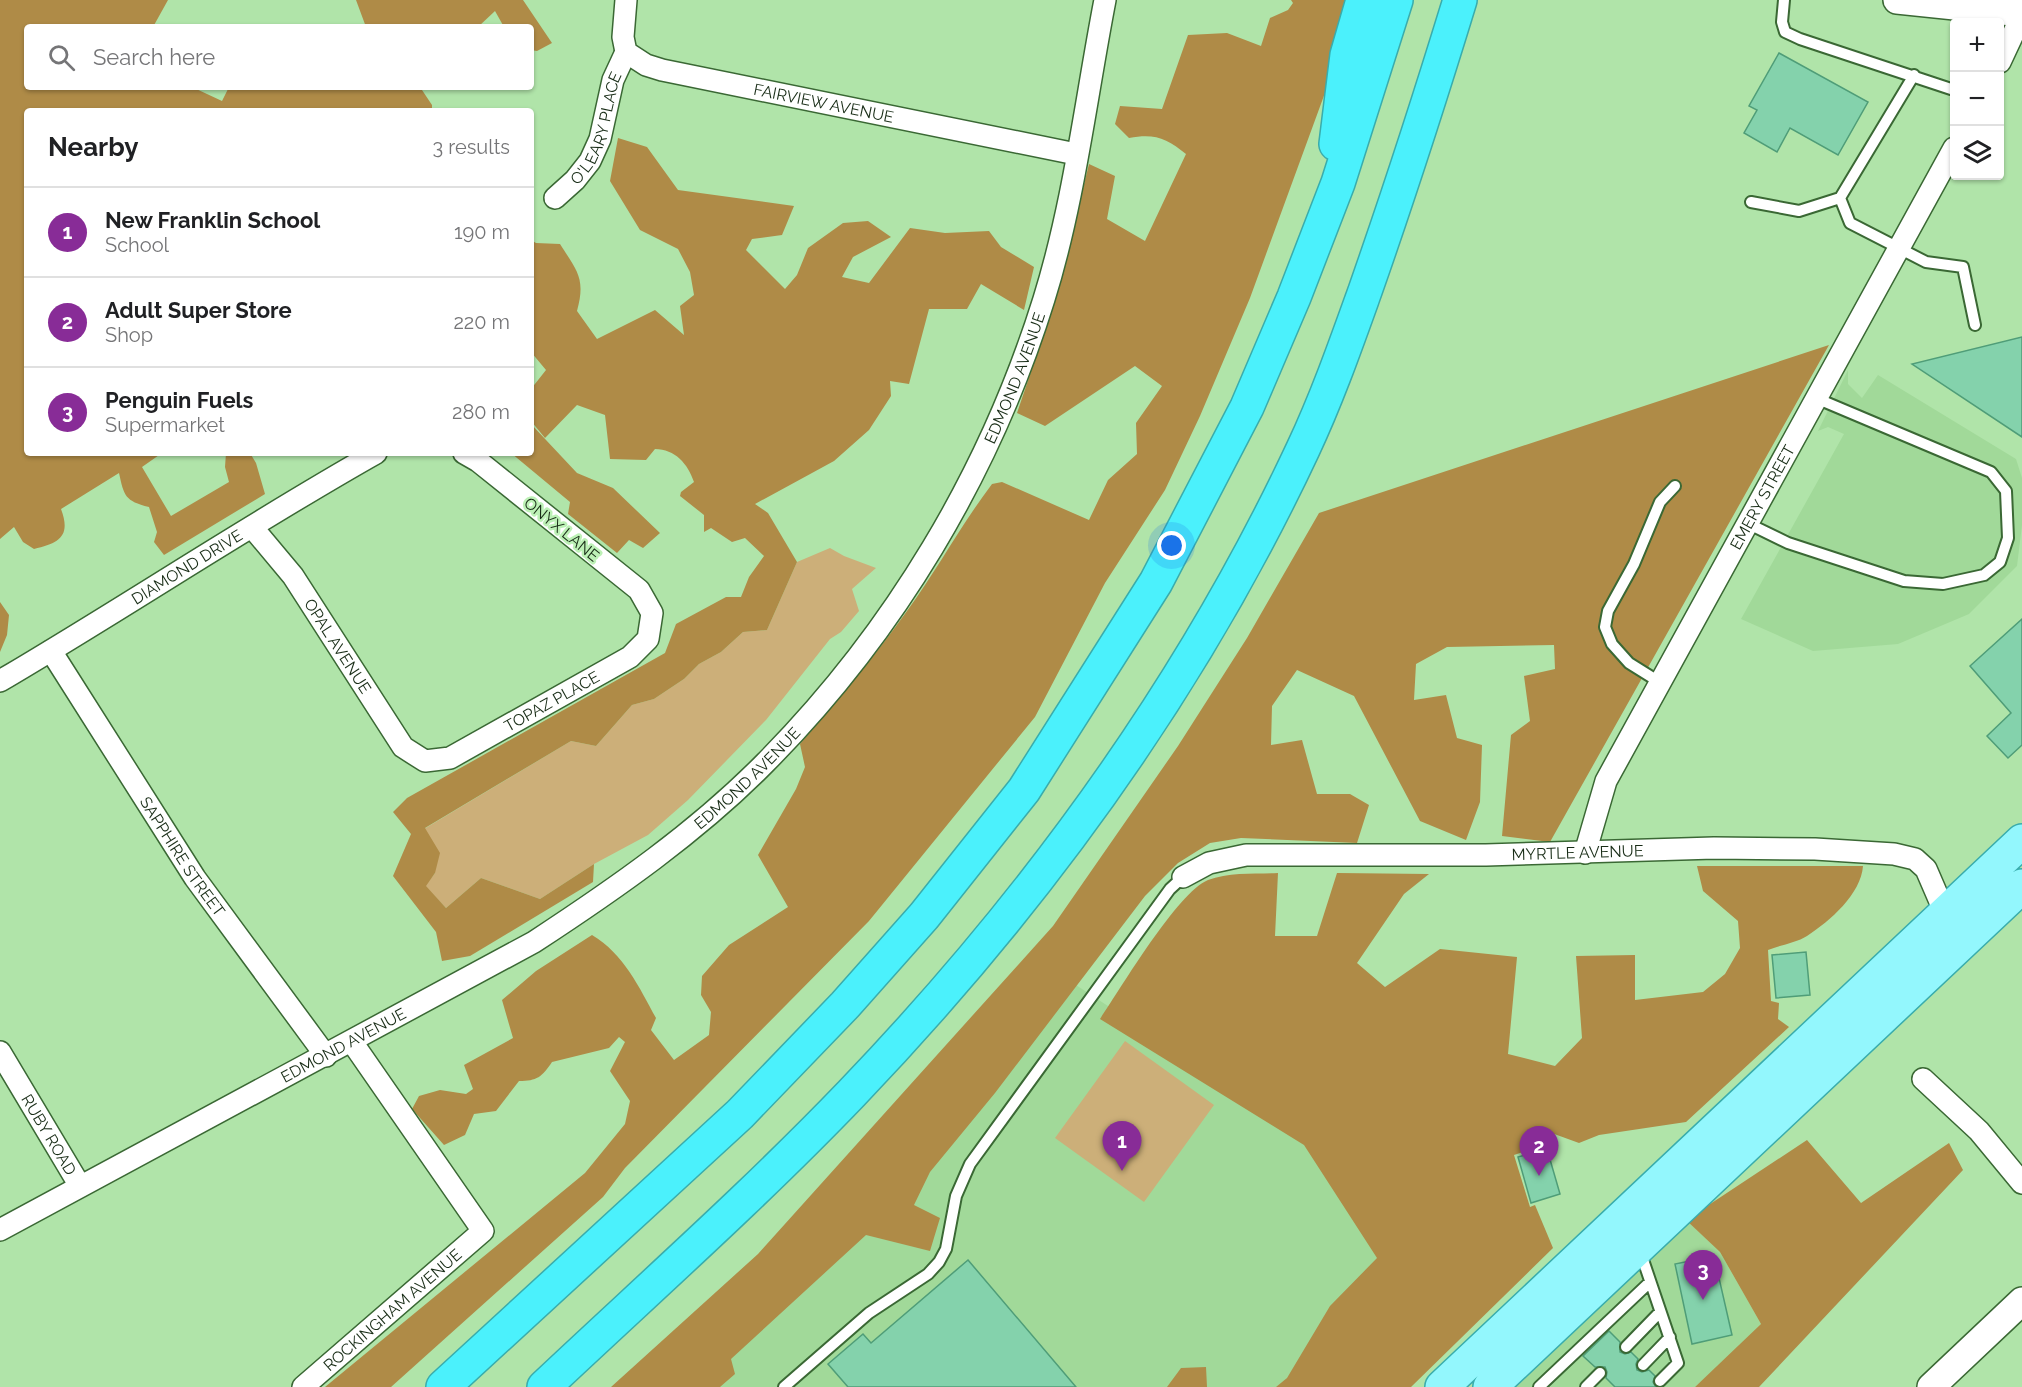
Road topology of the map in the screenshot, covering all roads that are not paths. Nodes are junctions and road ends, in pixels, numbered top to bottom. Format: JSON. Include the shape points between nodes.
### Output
{"nodes":[{"id":1,"x":626,"y":0,"type":"edge"},
{"id":2,"x":1105,"y":0,"type":"edge"},
{"id":3,"x":1363,"y":0,"type":"edge"},
{"id":4,"x":1396,"y":0,"type":"edge"},
{"id":5,"x":1460,"y":0,"type":"edge"},
{"id":6,"x":1784,"y":0,"type":"edge"},
{"id":7,"x":1897,"y":0,"type":"edge"},
{"id":8,"x":2022,"y":14,"type":"edge"},
{"id":9,"x":626,"y":51,"type":"junction"},
{"id":10,"x":2004,"y":53,"type":"edge"},
{"id":11,"x":1914,"y":75,"type":"junction"},
{"id":12,"x":1950,"y":88,"type":"edge"},
{"id":13,"x":1076,"y":154,"type":"junction"},
{"id":14,"x":1950,"y":155,"type":"edge"},
{"id":15,"x":1332,"y":197,"type":"junction"},
{"id":16,"x":555,"y":198,"type":"dead end"},
{"id":17,"x":1840,"y":198,"type":"junction"},
{"id":18,"x":1751,"y":202,"type":"dead end"},
{"id":19,"x":1900,"y":249,"type":"junction"},
{"id":20,"x":1975,"y":325,"type":"dead end"},
{"id":21,"x":1818,"y":399,"type":"junction"},
{"id":22,"x":371,"y":456,"type":"edge"},
{"id":23,"x":469,"y":456,"type":"edge"},
{"id":24,"x":1675,"y":486,"type":"dead end"},
{"id":25,"x":1749,"y":524,"type":"junction"},
{"id":26,"x":252,"y":527,"type":"junction"},
{"id":27,"x":652,"y":613,"type":"joint"},
{"id":28,"x":51,"y":651,"type":"junction"},
{"id":29,"x":0,"y":681,"type":"edge"},
{"id":30,"x":1661,"y":683,"type":"junction"},
{"id":31,"x":425,"y":761,"type":"joint"},
{"id":32,"x":2022,"y":841,"type":"edge"},
{"id":33,"x":1585,"y":853,"type":"junction"},
{"id":34,"x":1183,"y":877,"type":"joint"},
{"id":35,"x":2022,"y":886,"type":"edge"},
{"id":36,"x":1945,"y":913,"type":"junction"},
{"id":37,"x":352,"y":1042,"type":"junction"},
{"id":38,"x":0,"y":1052,"type":"edge"},
{"id":39,"x":326,"y":1056,"type":"junction"},
{"id":40,"x":1923,"y":1080,"type":"dead end"},
{"id":41,"x":2022,"y":1183,"type":"edge"},
{"id":42,"x":80,"y":1186,"type":"junction"},
{"id":43,"x":0,"y":1230,"type":"edge"},
{"id":44,"x":1638,"y":1246,"type":"junction"},
{"id":45,"x":1650,"y":1282,"type":"junction"},
{"id":46,"x":2022,"y":1301,"type":"edge"},
{"id":47,"x":1660,"y":1312,"type":"junction"},
{"id":48,"x":1670,"y":1337,"type":"junction"},
{"id":49,"x":1626,"y":1347,"type":"dead end"},
{"id":50,"x":1643,"y":1365,"type":"dead end"},
{"id":51,"x":1600,"y":1372,"type":"dead end"},
{"id":52,"x":1500,"y":1381,"type":"edge"},
{"id":53,"x":1660,"y":1381,"type":"dead end"},
{"id":54,"x":303,"y":1387,"type":"edge"},
{"id":55,"x":443,"y":1387,"type":"edge"},
{"id":56,"x":544,"y":1387,"type":"edge"},
{"id":57,"x":784,"y":1387,"type":"edge"},
{"id":58,"x":1442,"y":1387,"type":"edge"},
{"id":59,"x":1539,"y":1387,"type":"edge"},
{"id":60,"x":1586,"y":1387,"type":"edge"},
{"id":61,"x":1931,"y":1387,"type":"edge"}],
"edges":[{"from":1,"to":9,"type":"street"},
{"from":2,"to":13,"type":"street","name":"EDMOND AVENUE"},
{"from":3,"to":15,"type":"highway","via":[[1347,56],[1337,119]]},
{"from":4,"to":15,"type":"highway"},
{"from":5,"to":56,"type":"highway","via":[[1400,191],[1305,445],[1234,585],[1154,720],[1018,905],[853,1092],[760,1185]]},
{"from":6,"to":11,"type":"lane","via":[[1785,32]]},
{"from":7,"to":8,"type":"street"},
{"from":8,"to":10,"type":"street"},
{"from":9,"to":13,"type":"street","name":"FAIRVIEW AVENUE","via":[[662,70]]},
{"from":9,"to":16,"type":"street","name":"O'LEARY PLACE","via":[[613,80],[600,139],[590,161]]},
{"from":11,"to":12,"type":"lane"},
{"from":11,"to":17,"type":"lane"},
{"from":13,"to":37,"type":"street","name":"EDMOND AVENUE","via":[[1045,297],[989,441],[962,497],[908,587],[842,677],[763,765],[660,854],[534,942]]},
{"from":14,"to":19,"type":"street","name":"EMERY STREET"},
{"from":15,"to":55,"type":"highway","via":[[1247,407],[1204,494],[1156,582],[1024,790],[924,916],[740,1114]]},
{"from":17,"to":18,"type":"lane","via":[[1799,211]]},
{"from":17,"to":19,"type":"lane","via":[[1850,223]]},
{"from":19,"to":20,"type":"lane","via":[[1926,262],[1963,267]]},
{"from":19,"to":21,"type":"street","name":"EMERY STREET"},
{"from":21,"to":25,"type":"street","name":"EMERY STREET"},
{"from":21,"to":25,"type":"lane","via":[[1991,472],[2006,491],[2008,538],[2000,562],[1984,576],[1943,584],[1904,581],[1788,543]]},
{"from":22,"to":26,"type":"street","name":"DIAMOND DRIVE"},
{"from":23,"to":27,"type":"street","name":"ONYX LANE","via":[[639,590]]},
{"from":24,"to":30,"type":"lane","via":[[1660,502],[1634,564],[1608,611],[1605,627],[1612,644],[1629,663]]},
{"from":25,"to":30,"type":"street","name":"EMERY STREET"},
{"from":26,"to":28,"type":"street","name":"DIAMOND DRIVE"},
{"from":26,"to":31,"type":"street","name":"OPAL AVENUE","via":[[293,576],[403,747]]},
{"from":27,"to":31,"type":"street","name":"TOPAZ PLACE","via":[[648,639],[630,657],[474,747],[450,759]]},
{"from":28,"to":29,"type":"street","name":"DIAMOND DRIVE"},
{"from":28,"to":39,"type":"street","name":"SAPPHIRE STREET","via":[[195,878]]},
{"from":30,"to":33,"type":"street","name":"EMERY STREET","via":[[1606,781]]},
{"from":32,"to":36,"type":"main road"},
{"from":33,"to":34,"type":"street","name":"MYRTLE AVENUE","via":[[1245,855],[1209,863]]},
{"from":33,"to":36,"type":"street","name":"MYRTLE AVENUE","via":[[1714,848],[1894,854],[1915,860],[1926,869]]},
{"from":34,"to":57,"type":"lane","via":[[1170,889],[970,1164],[956,1196],[939,1262],[928,1275],[869,1313]]},
{"from":35,"to":44,"type":"main road"},
{"from":36,"to":58,"type":"main road"},
{"from":37,"to":39,"type":"street","name":"EDMOND AVENUE"},
{"from":37,"to":54,"type":"street","name":"ROCKINGHAM AVENUE","via":[[483,1231]]},
{"from":38,"to":42,"type":"street","name":"RUBY ROAD"},
{"from":39,"to":42,"type":"street","name":"EDMOND AVENUE"},
{"from":40,"to":41,"type":"street","via":[[1979,1131]]},
{"from":42,"to":43,"type":"street","name":"EDMOND AVENUE"},
{"from":44,"to":45,"type":"lane"},
{"from":44,"to":52,"type":"main road"},
{"from":45,"to":47,"type":"lane"},
{"from":45,"to":59,"type":"lane"},
{"from":46,"to":61,"type":"street"},
{"from":47,"to":48,"type":"lane"},
{"from":47,"to":49,"type":"lane"},
{"from":48,"to":50,"type":"lane"},
{"from":48,"to":53,"type":"lane","via":[[1678,1364]]},
{"from":51,"to":60,"type":"lane"}]}
